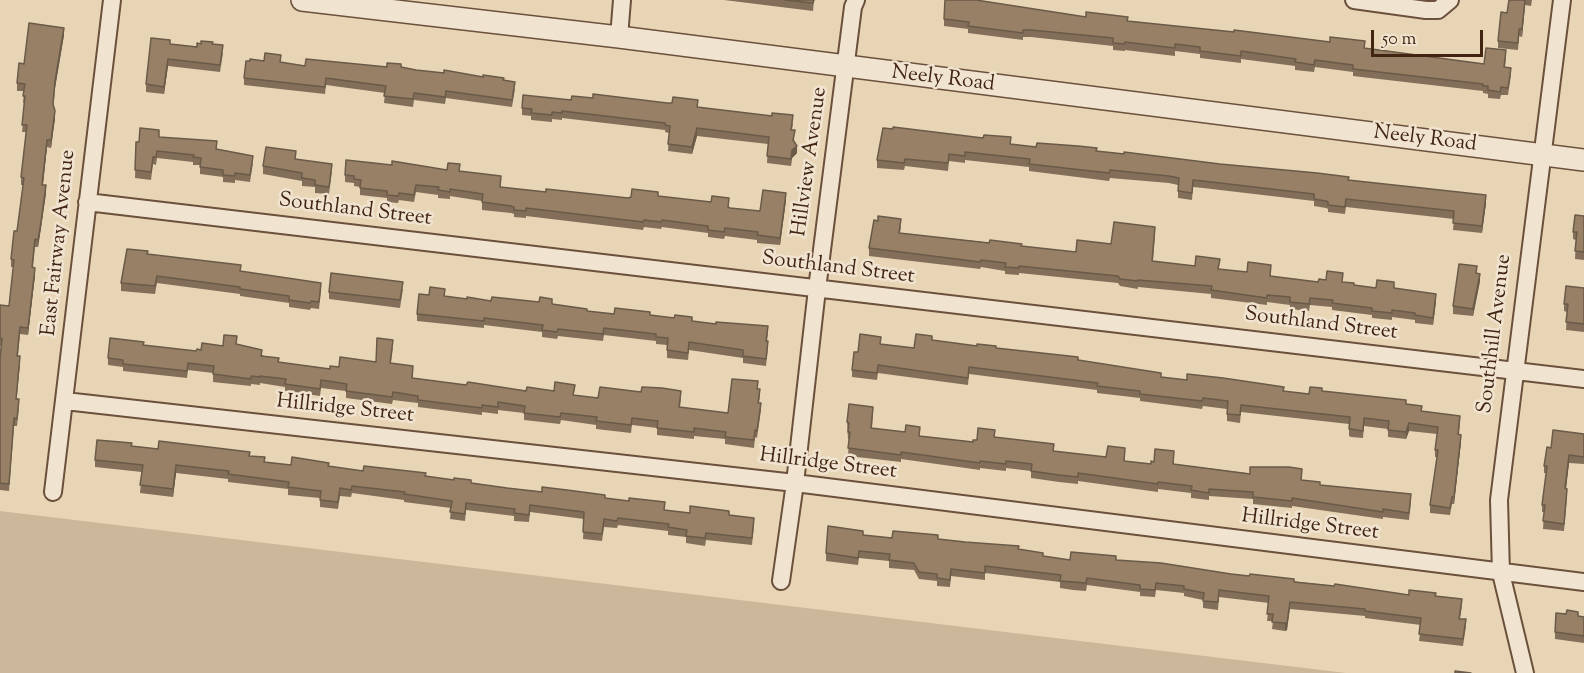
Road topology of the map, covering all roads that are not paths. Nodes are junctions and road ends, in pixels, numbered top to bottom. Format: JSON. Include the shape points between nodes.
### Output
{"nodes":[{"id":1,"x":111,"y":0,"type":"edge"},
{"id":2,"x":302,"y":0,"type":"edge"},
{"id":3,"x":622,"y":0,"type":"edge"},
{"id":4,"x":856,"y":0,"type":"edge"},
{"id":5,"x":1354,"y":0,"type":"edge"},
{"id":6,"x":1450,"y":0,"type":"edge"},
{"id":7,"x":1562,"y":0,"type":"edge"},
{"id":8,"x":619,"y":38,"type":"junction"},
{"id":9,"x":846,"y":68,"type":"junction"},
{"id":10,"x":1541,"y":154,"type":"junction"},
{"id":11,"x":1584,"y":160,"type":"edge"},
{"id":12,"x":87,"y":202,"type":"junction"},
{"id":13,"x":817,"y":289,"type":"junction"},
{"id":14,"x":1515,"y":370,"type":"junction"},
{"id":15,"x":1584,"y":379,"type":"edge"},
{"id":16,"x":65,"y":401,"type":"junction"},
{"id":17,"x":795,"y":483,"type":"junction"},
{"id":18,"x":53,"y":492,"type":"dead end"},
{"id":19,"x":1501,"y":573,"type":"junction"},
{"id":20,"x":781,"y":581,"type":"dead end"},
{"id":21,"x":1584,"y":582,"type":"edge"},
{"id":22,"x":1525,"y":673,"type":"edge"}],
"edges":[{"from":1,"to":12,"type":"street","name":"East Fairway Avenue"},
{"from":2,"to":8,"type":"street","name":"Neely Road"},
{"from":3,"to":8,"type":"street"},
{"from":4,"to":9,"type":"street","name":"Hillview Avenue"},
{"from":5,"to":6,"type":"street","via":[[1426,10],[1438,10]]},
{"from":7,"to":10,"type":"street","name":"Southhill Avenue"},
{"from":8,"to":9,"type":"street","name":"Neely Road"},
{"from":9,"to":10,"type":"street","name":"Neely Road"},
{"from":9,"to":13,"type":"street","name":"Hillview Avenue"},
{"from":10,"to":11,"type":"street","name":"Neely Road"},
{"from":10,"to":14,"type":"street","name":"Southhill Avenue"},
{"from":12,"to":13,"type":"street","name":"Southland Street"},
{"from":12,"to":16,"type":"street","name":"East Fairway Avenue"},
{"from":13,"to":14,"type":"street","name":"Southland Street"},
{"from":13,"to":17,"type":"street","name":"Hillview Avenue"},
{"from":14,"to":15,"type":"street","name":"Southland Street"},
{"from":14,"to":19,"type":"street","name":"Southhill Avenue","via":[[1499,500]]},
{"from":16,"to":17,"type":"street","name":"Hillridge Street"},
{"from":16,"to":18,"type":"street","name":"East Fairway Avenue"},
{"from":17,"to":19,"type":"street","name":"Hillridge Street"},
{"from":17,"to":20,"type":"street","name":"Hillview Avenue"},
{"from":19,"to":21,"type":"street","name":"Hillridge Street"},
{"from":19,"to":22,"type":"street","name":"Southhill Avenue"}]}
